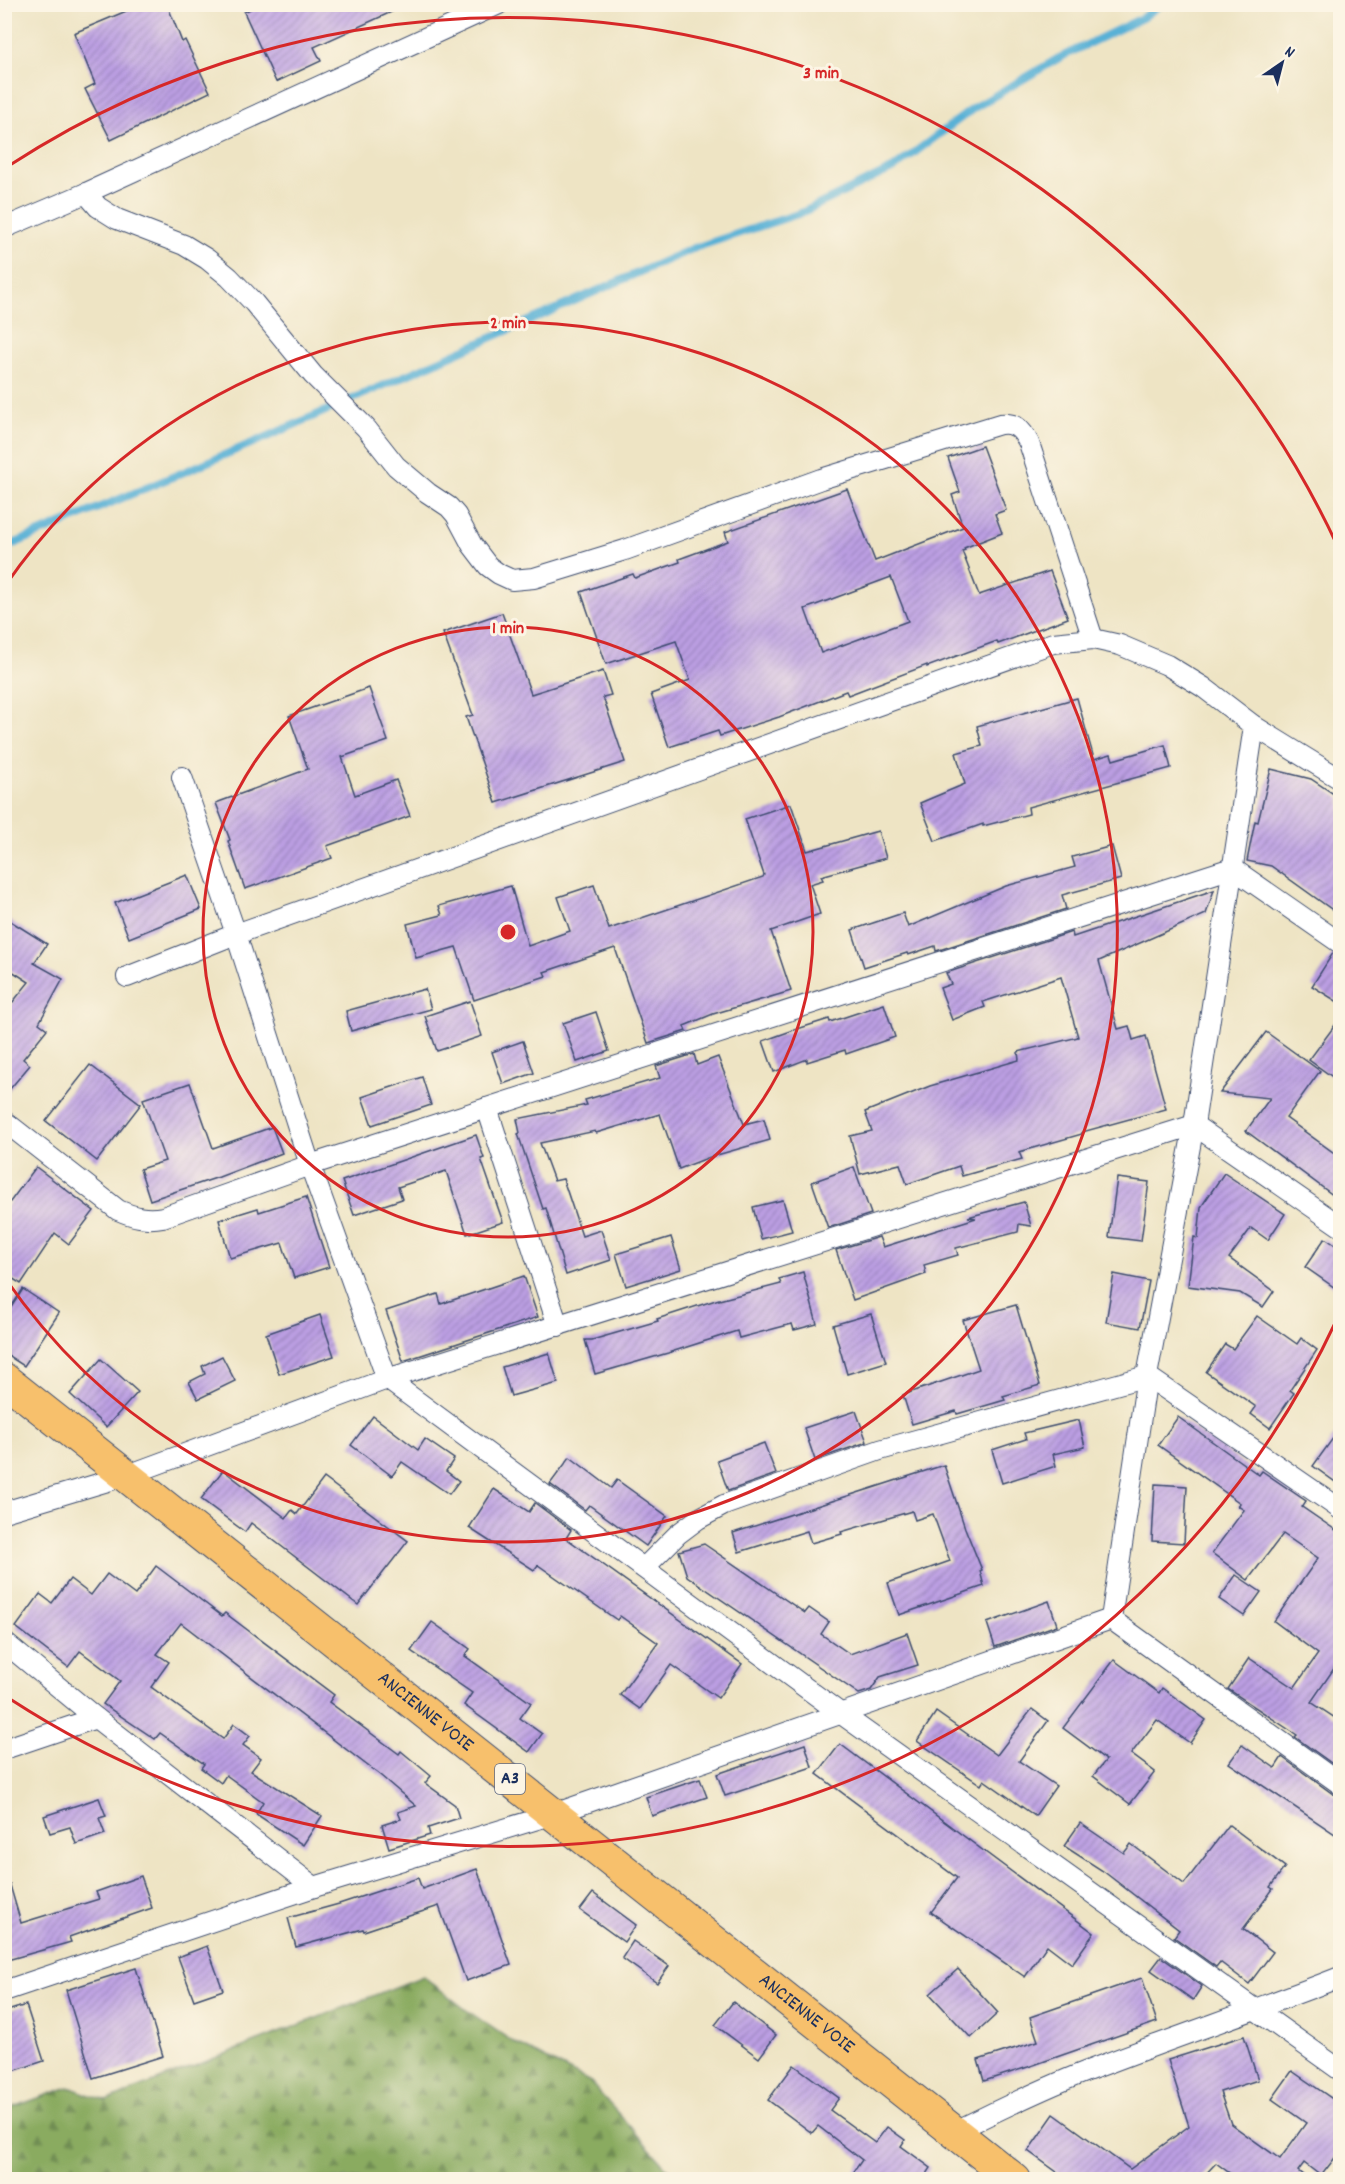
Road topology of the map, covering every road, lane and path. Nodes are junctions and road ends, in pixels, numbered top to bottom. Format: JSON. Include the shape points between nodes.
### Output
{"nodes":[{"id":1,"x":500,"y":4,"type":"edge"},
{"id":2,"x":86,"y":194,"type":"junction"},
{"id":3,"x":4,"y":228,"type":"edge"},
{"id":4,"x":1093,"y":639,"type":"junction"},
{"id":5,"x":1254,"y":726,"type":"junction"},
{"id":6,"x":182,"y":777,"type":"dead end"},
{"id":7,"x":1341,"y":779,"type":"edge"},
{"id":8,"x":1232,"y":868,"type":"junction"},
{"id":9,"x":236,"y":934,"type":"junction"},
{"id":10,"x":1341,"y":943,"type":"edge"},
{"id":11,"x":127,"y":977,"type":"dead end"},
{"id":12,"x":488,"y":1108,"type":"junction"},
{"id":13,"x":4,"y":1122,"type":"edge"},
{"id":14,"x":1194,"y":1125,"type":"junction"},
{"id":15,"x":310,"y":1165,"type":"junction"},
{"id":16,"x":1341,"y":1226,"type":"edge"},
{"id":17,"x":558,"y":1326,"type":"junction"},
{"id":18,"x":1147,"y":1376,"type":"junction"},
{"id":19,"x":4,"y":1378,"type":"edge"},
{"id":20,"x":387,"y":1379,"type":"junction"},
{"id":21,"x":128,"y":1475,"type":"junction"},
{"id":22,"x":1341,"y":1509,"type":"edge"},
{"id":23,"x":4,"y":1512,"type":"edge"},
{"id":24,"x":644,"y":1568,"type":"junction"},
{"id":25,"x":1111,"y":1619,"type":"junction"},
{"id":26,"x":4,"y":1642,"type":"edge"},
{"id":27,"x":840,"y":1713,"type":"junction"},
{"id":28,"x":96,"y":1718,"type":"junction"},
{"id":29,"x":4,"y":1749,"type":"edge"},
{"id":30,"x":1341,"y":1784,"type":"edge"},
{"id":31,"x":554,"y":1814,"type":"junction"},
{"id":32,"x":314,"y":1887,"type":"junction"},
{"id":33,"x":1341,"y":1977,"type":"edge"},
{"id":34,"x":4,"y":1991,"type":"edge"},
{"id":35,"x":1257,"y":2010,"type":"junction"},
{"id":36,"x":1341,"y":2070,"type":"edge"},
{"id":37,"x":954,"y":2132,"type":"junction"},
{"id":38,"x":1015,"y":2180,"type":"edge"}],
"edges":[{"from":1,"to":2,"type":"street"},
{"from":2,"to":3,"type":"street"},
{"from":2,"to":4,"type":"street","via":[[107,213],[184,245],[229,277],[396,466],[449,507],[488,566],[512,580],[534,578],[625,550],[821,479],[1009,423],[1023,432],[1029,443]]},
{"from":4,"to":5,"type":"street","via":[[1120,645],[1167,665]]},
{"from":4,"to":9,"type":"street","via":[[1053,643],[1003,660]]},
{"from":5,"to":7,"type":"street"},
{"from":5,"to":8,"type":"street"},
{"from":6,"to":9,"type":"street"},
{"from":8,"to":10,"type":"street"},
{"from":8,"to":12,"type":"street"},
{"from":8,"to":14,"type":"street"},
{"from":9,"to":11,"type":"street"},
{"from":9,"to":15,"type":"street"},
{"from":12,"to":15,"type":"street"},
{"from":12,"to":17,"type":"street"},
{"from":13,"to":15,"type":"street","via":[[118,1210],[145,1219],[163,1217]]},
{"from":14,"to":16,"type":"street"},
{"from":14,"to":17,"type":"street"},
{"from":14,"to":18,"type":"street"},
{"from":15,"to":20,"type":"street"},
{"from":17,"to":20,"type":"street"},
{"from":18,"to":22,"type":"street"},
{"from":18,"to":24,"type":"street","via":[[880,1450],[724,1505],[678,1534]]},
{"from":18,"to":25,"type":"street"},
{"from":19,"to":21,"type":"main road","name":"ANCIENNE VOIE","number":"A3"},
{"from":20,"to":21,"type":"street"},
{"from":20,"to":24,"type":"street"},
{"from":21,"to":23,"type":"street"},
{"from":21,"to":31,"type":"main road","name":"ANCIENNE VOIE","number":"A3"},
{"from":24,"to":27,"type":"street"},
{"from":25,"to":27,"type":"street"},
{"from":25,"to":30,"type":"street"},
{"from":26,"to":28,"type":"street"},
{"from":27,"to":31,"type":"street"},
{"from":27,"to":35,"type":"street"},
{"from":28,"to":29,"type":"street"},
{"from":28,"to":32,"type":"street"},
{"from":31,"to":32,"type":"street"},
{"from":31,"to":37,"type":"main road","name":"ANCIENNE VOIE","number":"A3"},
{"from":32,"to":34,"type":"street"},
{"from":33,"to":35,"type":"street"},
{"from":35,"to":36,"type":"street"},
{"from":35,"to":37,"type":"street","via":[[1094,2068]]},
{"from":37,"to":38,"type":"main road","name":"ANCIENNE VOIE","number":"A3"}]}
